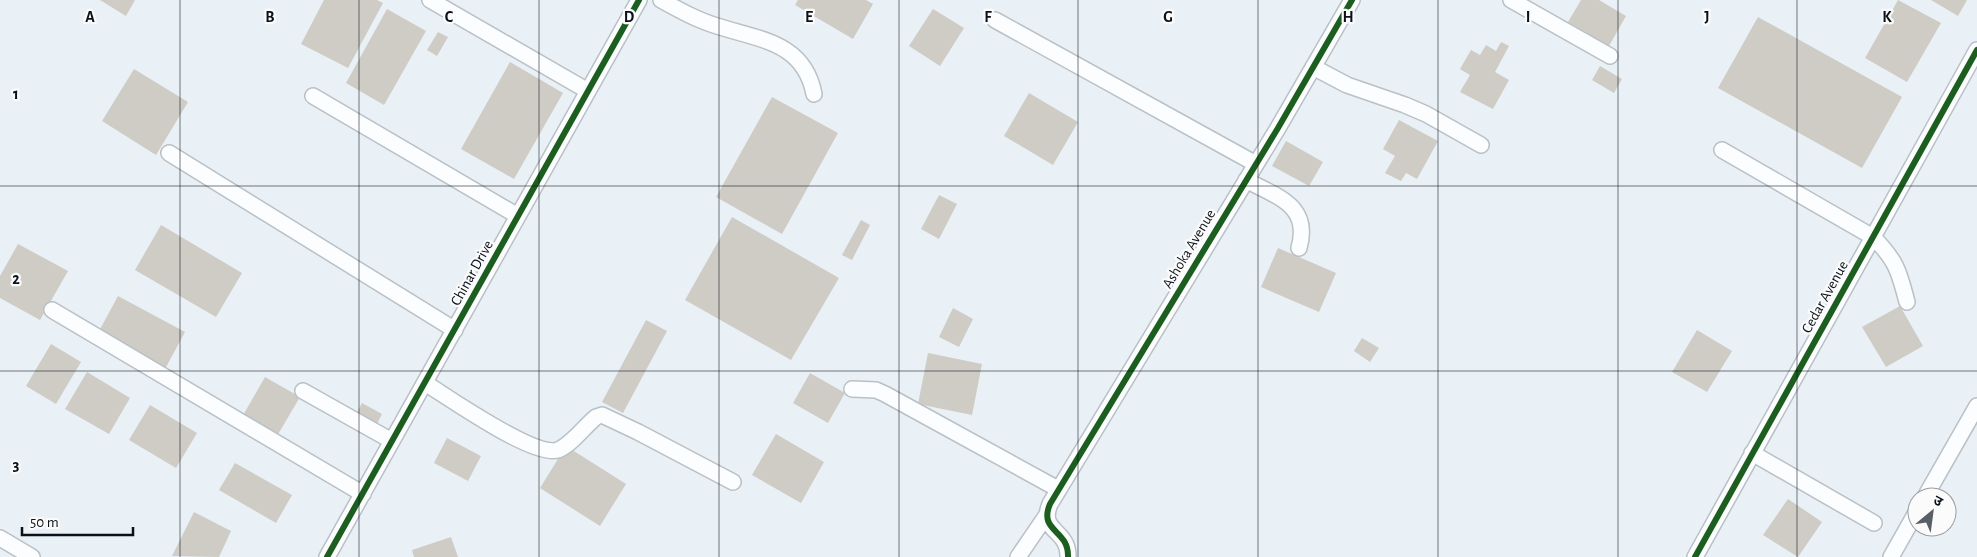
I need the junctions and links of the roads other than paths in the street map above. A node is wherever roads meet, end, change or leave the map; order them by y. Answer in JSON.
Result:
{"nodes":[{"id":1,"x":430,"y":0,"type":"edge"},
{"id":2,"x":639,"y":0,"type":"edge"},
{"id":3,"x":661,"y":0,"type":"edge"},
{"id":4,"x":1352,"y":0,"type":"edge"},
{"id":5,"x":1510,"y":0,"type":"edge"},
{"id":6,"x":996,"y":20,"type":"dead end"},
{"id":7,"x":1977,"y":50,"type":"edge"},
{"id":8,"x":1610,"y":56,"type":"dead end"},
{"id":9,"x":1313,"y":67,"type":"junction"},
{"id":10,"x":588,"y":91,"type":"junction"},
{"id":11,"x":814,"y":94,"type":"dead end"},
{"id":12,"x":313,"y":96,"type":"dead end"},
{"id":13,"x":1481,"y":145,"type":"dead end"},
{"id":14,"x":1722,"y":150,"type":"dead end"},
{"id":15,"x":169,"y":153,"type":"dead end"},
{"id":16,"x":1256,"y":164,"type":"junction"},
{"id":17,"x":1246,"y":180,"type":"junction"},
{"id":18,"x":518,"y":216,"type":"junction"},
{"id":19,"x":1873,"y":238,"type":"junction"},
{"id":20,"x":1298,"y":248,"type":"dead end"},
{"id":21,"x":1907,"y":302,"type":"dead end"},
{"id":22,"x":52,"y":310,"type":"dead end"},
{"id":23,"x":455,"y":330,"type":"junction"},
{"id":24,"x":425,"y":383,"type":"junction"},
{"id":25,"x":852,"y":389,"type":"dead end"},
{"id":26,"x":302,"y":391,"type":"dead end"},
{"id":27,"x":1977,"y":406,"type":"edge"},
{"id":28,"x":392,"y":441,"type":"junction"},
{"id":29,"x":1752,"y":453,"type":"junction"},
{"id":30,"x":733,"y":482,"type":"dead end"},
{"id":31,"x":1931,"y":487,"type":"edge"},
{"id":32,"x":1058,"y":489,"type":"junction"},
{"id":33,"x":363,"y":494,"type":"junction"},
{"id":34,"x":1046,"y":514,"type":"junction"},
{"id":35,"x":1874,"y":523,"type":"dead end"},
{"id":36,"x":1907,"y":529,"type":"edge"},
{"id":37,"x":0,"y":538,"type":"edge"},
{"id":38,"x":32,"y":557,"type":"edge"},
{"id":39,"x":327,"y":557,"type":"edge"},
{"id":40,"x":1018,"y":557,"type":"edge"},
{"id":41,"x":1068,"y":557,"type":"edge"},
{"id":42,"x":1696,"y":557,"type":"edge"},
{"id":43,"x":1891,"y":557,"type":"edge"}],
"edges":[{"from":1,"to":10,"type":"street"},
{"from":2,"to":10,"type":"street","name":"Chinar Drive"},
{"from":3,"to":11,"type":"street"},
{"from":4,"to":9,"type":"street","name":"Ashoka Avenue"},
{"from":5,"to":8,"type":"street"},
{"from":6,"to":16,"type":"street"},
{"from":7,"to":19,"type":"street","name":"Cedar Avenue"},
{"from":9,"to":13,"type":"street"},
{"from":9,"to":16,"type":"street","name":"Ashoka Avenue"},
{"from":10,"to":18,"type":"street","name":"Chinar Drive"},
{"from":12,"to":18,"type":"street"},
{"from":14,"to":19,"type":"street"},
{"from":15,"to":23,"type":"street"},
{"from":16,"to":17,"type":"street","name":"Ashoka Avenue"},
{"from":17,"to":20,"type":"street"},
{"from":17,"to":32,"type":"street","name":"Ashoka Avenue"},
{"from":18,"to":23,"type":"street","name":"Chinar Drive"},
{"from":19,"to":21,"type":"street"},
{"from":19,"to":29,"type":"street","name":"Cedar Avenue"},
{"from":22,"to":33,"type":"street"},
{"from":23,"to":24,"type":"street","name":"Chinar Drive"},
{"from":24,"to":28,"type":"street","name":"Chinar Drive"},
{"from":24,"to":30,"type":"street"},
{"from":25,"to":32,"type":"street"},
{"from":26,"to":28,"type":"street"},
{"from":27,"to":31,"type":"street"},
{"from":28,"to":33,"type":"street","name":"Chinar Drive"},
{"from":29,"to":35,"type":"street"},
{"from":29,"to":42,"type":"street","name":"Cedar Avenue"},
{"from":32,"to":34,"type":"street","name":"Ashoka Avenue"},
{"from":33,"to":39,"type":"street","name":"Chinar Drive"},
{"from":34,"to":40,"type":"street","name":"Ashoka Avenue"},
{"from":34,"to":41,"type":"street"},
{"from":36,"to":43,"type":"street"},
{"from":37,"to":38,"type":"street"}]}
